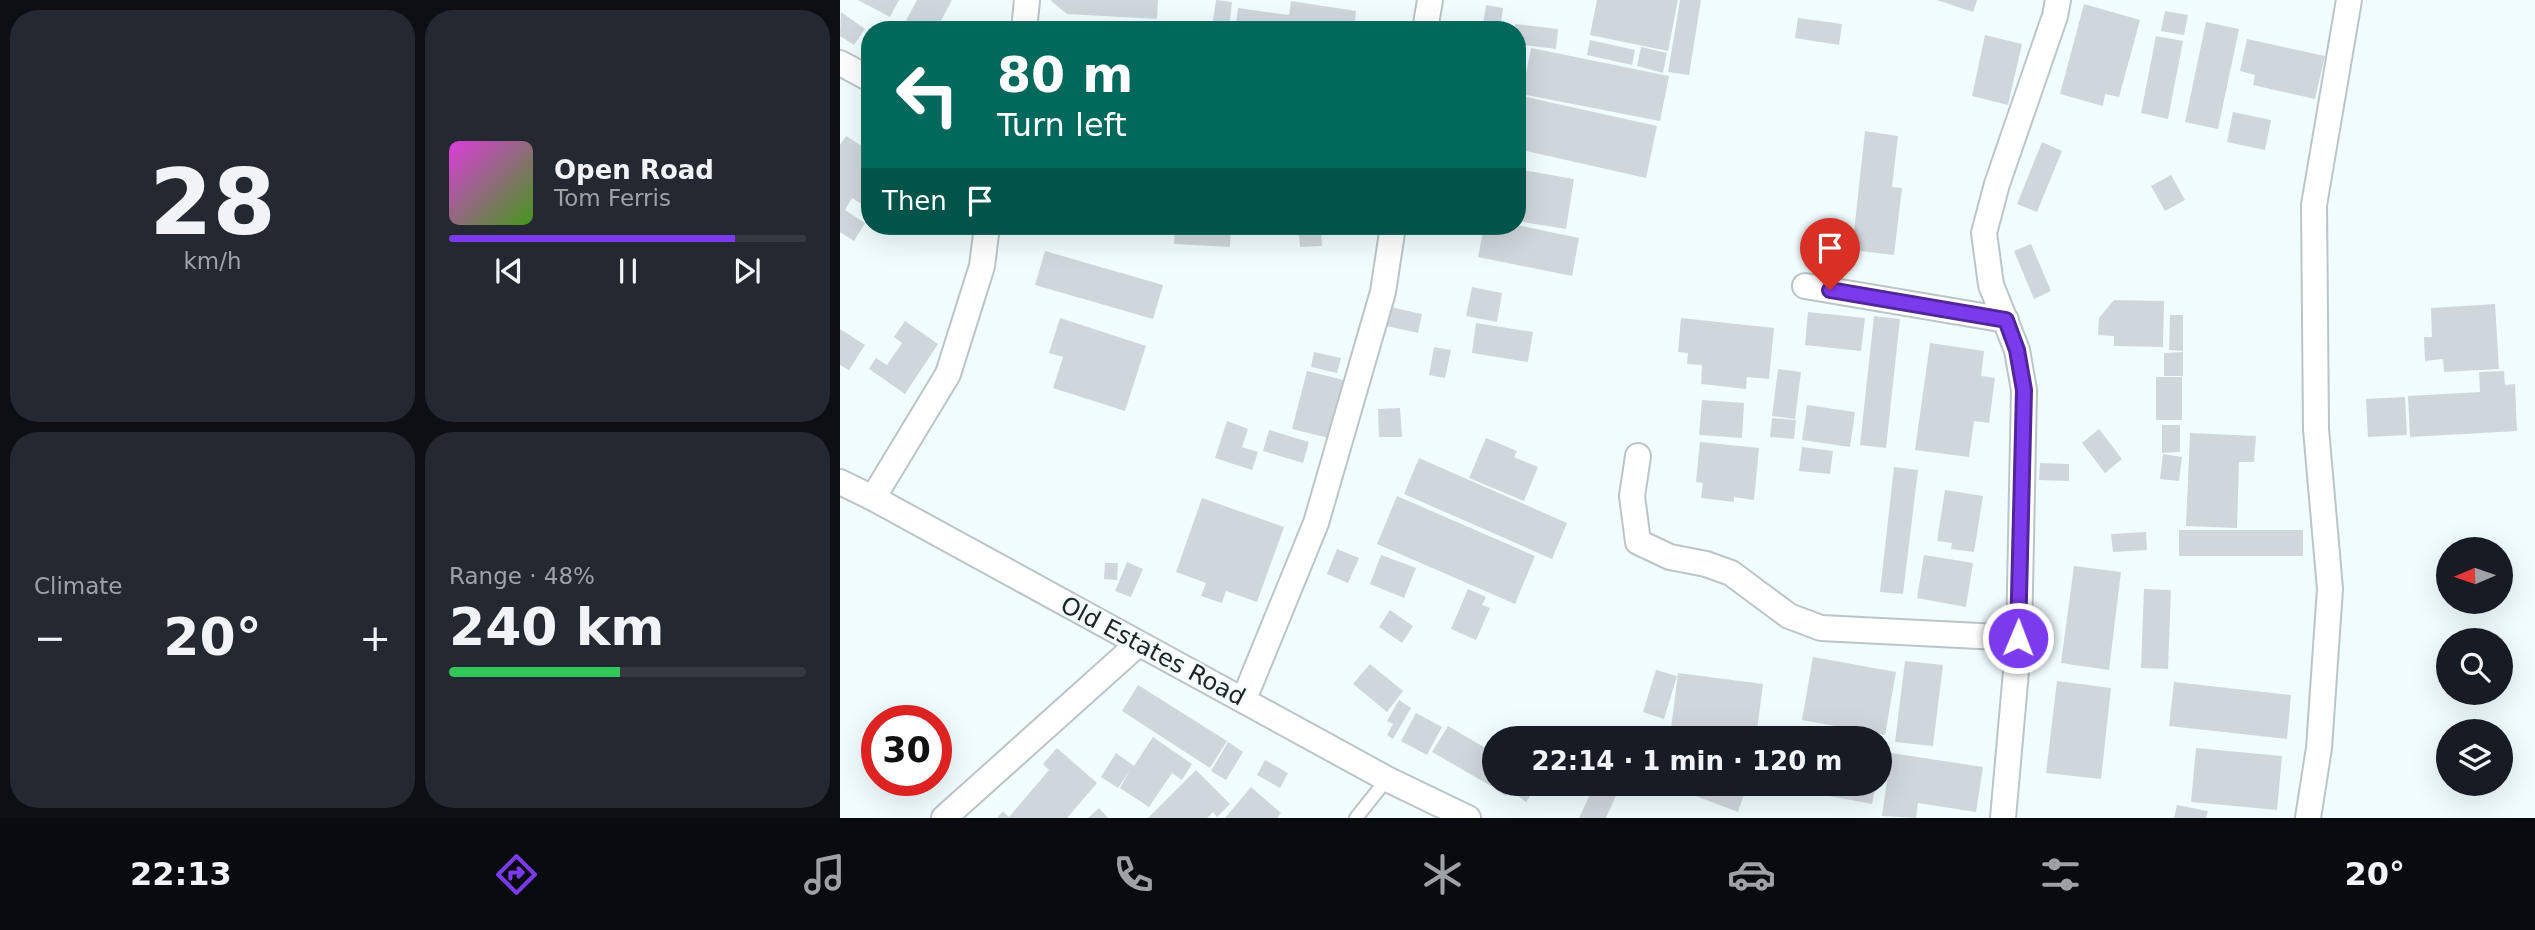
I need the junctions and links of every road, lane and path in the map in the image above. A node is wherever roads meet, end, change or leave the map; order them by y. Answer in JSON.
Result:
{"nodes":[{"id":1,"x":1027,"y":0,"type":"edge"},
{"id":2,"x":1430,"y":0,"type":"edge"},
{"id":3,"x":2058,"y":0,"type":"edge"},
{"id":4,"x":2349,"y":0,"type":"edge"},
{"id":5,"x":1025,"y":21,"type":"edge"},
{"id":6,"x":1426,"y":21,"type":"edge"},
{"id":7,"x":840,"y":63,"type":"edge"},
{"id":8,"x":861,"y":74,"type":"edge"},
{"id":9,"x":986,"y":235,"type":"edge"},
{"id":10,"x":1391,"y":235,"type":"edge"},
{"id":11,"x":1805,"y":286,"type":"dead end"},
{"id":12,"x":2006,"y":320,"type":"junction"},
{"id":13,"x":1638,"y":456,"type":"dead end"},
{"id":14,"x":840,"y":482,"type":"edge"},
{"id":15,"x":873,"y":498,"type":"junction"},
{"id":16,"x":2018,"y":638,"type":"junction"},
{"id":17,"x":1138,"y":644,"type":"junction"},
{"id":18,"x":1244,"y":699,"type":"junction"},
{"id":19,"x":1387,"y":779,"type":"junction"},
{"id":20,"x":949,"y":816,"type":"edge"},
{"id":21,"x":1356,"y":818,"type":"edge"},
{"id":22,"x":1468,"y":818,"type":"edge"},
{"id":23,"x":2003,"y":818,"type":"edge"},
{"id":24,"x":2308,"y":818,"type":"edge"}],
"edges":[{"from":1,"to":5,"type":"street"},
{"from":2,"to":6,"type":"street"},
{"from":3,"to":12,"type":"street"},
{"from":4,"to":24,"type":"street"},
{"from":7,"to":8,"type":"street"},
{"from":9,"to":15,"type":"street"},
{"from":10,"to":18,"type":"street"},
{"from":11,"to":12,"type":"street"},
{"from":12,"to":16,"type":"street"},
{"from":13,"to":16,"type":"street"},
{"from":14,"to":15,"type":"street","name":"Old Estates Road"},
{"from":15,"to":17,"type":"street","name":"Old Estates Road"},
{"from":16,"to":23,"type":"street"},
{"from":17,"to":18,"type":"street","name":"Old Estates Road"},
{"from":17,"to":20,"type":"street"},
{"from":18,"to":19,"type":"street","name":"Old Estates Road"},
{"from":19,"to":21,"type":"lane"},
{"from":19,"to":22,"type":"street","name":"Old Estates Road"}]}
